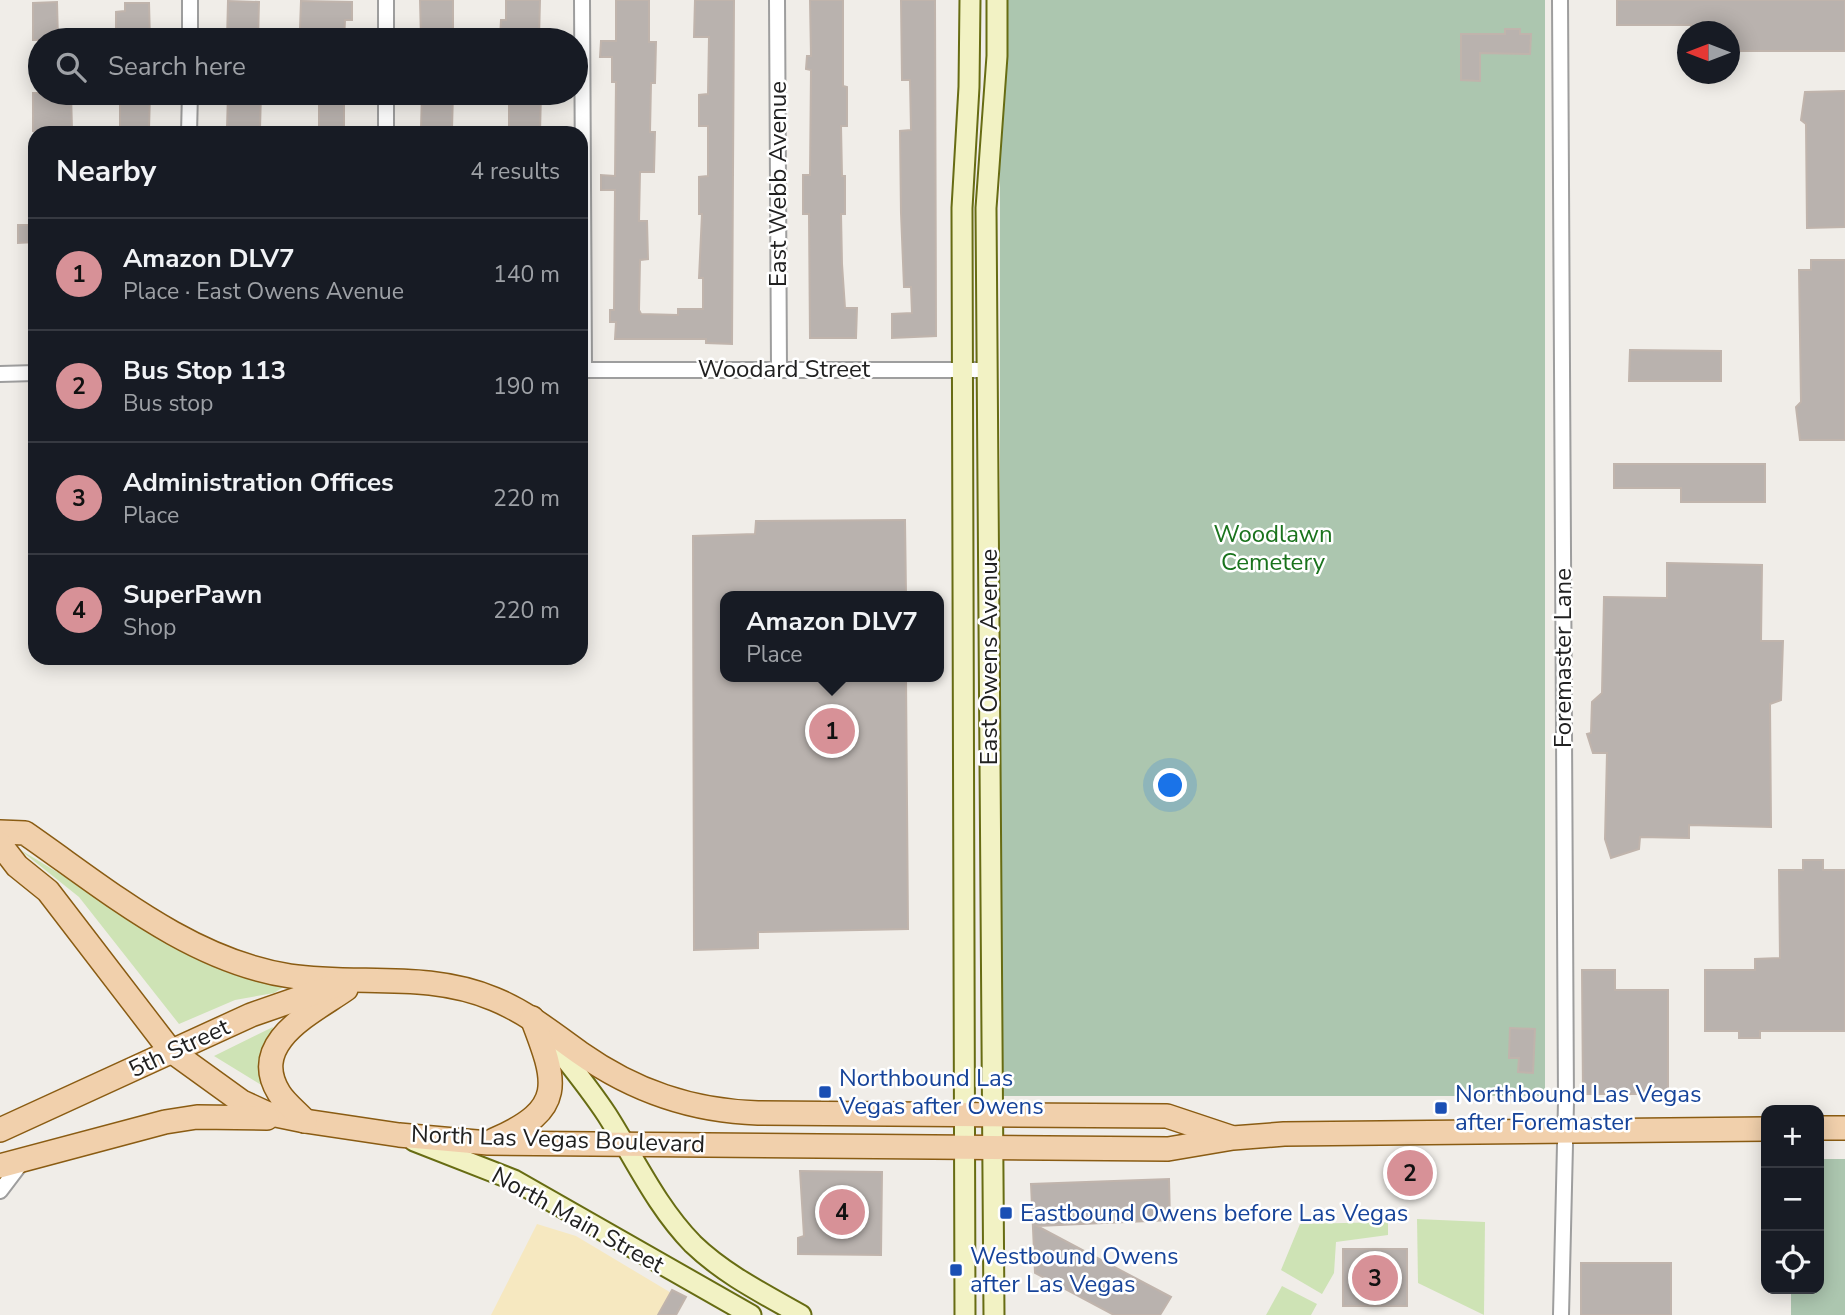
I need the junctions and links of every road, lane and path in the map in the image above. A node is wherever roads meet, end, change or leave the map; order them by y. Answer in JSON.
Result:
{"nodes":[{"id":1,"x":190,"y":0,"type":"edge"},
{"id":2,"x":386,"y":0,"type":"edge"},
{"id":3,"x":582,"y":0,"type":"edge"},
{"id":4,"x":777,"y":0,"type":"edge"},
{"id":5,"x":970,"y":0,"type":"edge"},
{"id":6,"x":997,"y":0,"type":"edge"},
{"id":7,"x":1560,"y":0,"type":"edge"},
{"id":8,"x":190,"y":28,"type":"edge"},
{"id":9,"x":386,"y":28,"type":"edge"},
{"id":10,"x":582,"y":28,"type":"edge"},
{"id":11,"x":190,"y":105,"type":"edge"},
{"id":12,"x":386,"y":105,"type":"edge"},
{"id":13,"x":582,"y":105,"type":"edge"},
{"id":14,"x":189,"y":126,"type":"edge"},
{"id":15,"x":386,"y":126,"type":"edge"},
{"id":16,"x":582,"y":126,"type":"edge"},
{"id":17,"x":779,"y":369,"type":"junction"},
{"id":18,"x":588,"y":370,"type":"edge"},
{"id":19,"x":963,"y":370,"type":"junction"},
{"id":20,"x":987,"y":370,"type":"junction"},
{"id":21,"x":28,"y":373,"type":"edge"},
{"id":22,"x":0,"y":374,"type":"edge"},
{"id":23,"x":0,"y":832,"type":"edge"},
{"id":24,"x":0,"y":844,"type":"edge"},
{"id":25,"x":363,"y":978,"type":"junction"},
{"id":26,"x":532,"y":1018,"type":"junction"},
{"id":27,"x":170,"y":1050,"type":"junction"},
{"id":28,"x":964,"y":1114,"type":"junction"},
{"id":29,"x":992,"y":1115,"type":"junction"},
{"id":30,"x":305,"y":1121,"type":"junction"},
{"id":31,"x":1824,"y":1128,"type":"edge"},
{"id":32,"x":1845,"y":1128,"type":"edge"},
{"id":33,"x":1761,"y":1129,"type":"edge"},
{"id":34,"x":0,"y":1130,"type":"edge"},
{"id":35,"x":1566,"y":1130,"type":"junction"},
{"id":36,"x":399,"y":1135,"type":"junction"},
{"id":37,"x":1233,"y":1138,"type":"junction"},
{"id":38,"x":624,"y":1142,"type":"junction"},
{"id":39,"x":488,"y":1143,"type":"junction"},
{"id":40,"x":964,"y":1147,"type":"junction"},
{"id":41,"x":992,"y":1148,"type":"junction"},
{"id":42,"x":23,"y":1161,"type":"junction"},
{"id":43,"x":0,"y":1166,"type":"edge"},
{"id":44,"x":0,"y":1191,"type":"edge"},
{"id":45,"x":751,"y":1315,"type":"edge"},
{"id":46,"x":800,"y":1315,"type":"edge"},
{"id":47,"x":965,"y":1315,"type":"edge"},
{"id":48,"x":994,"y":1315,"type":"edge"},
{"id":49,"x":1561,"y":1315,"type":"edge"}],
"edges":[{"from":1,"to":8,"type":"street"},
{"from":2,"to":9,"type":"street"},
{"from":3,"to":10,"type":"street"},
{"from":4,"to":17,"type":"street","name":"East Webb Avenue"},
{"from":5,"to":19,"type":"main road","name":"East Owens Avenue"},
{"from":6,"to":20,"type":"main road","name":"East Owens Avenue"},
{"from":7,"to":35,"type":"street","name":"Foremaster Lane"},
{"from":11,"to":14,"type":"street"},
{"from":12,"to":15,"type":"street"},
{"from":13,"to":16,"type":"street"},
{"from":17,"to":18,"type":"street","name":"Woodard Street"},
{"from":17,"to":19,"type":"street","name":"Woodard Street"},
{"from":19,"to":20,"type":"street","name":"Woodard Street"},
{"from":19,"to":28,"type":"main road","name":"East Owens Avenue"},
{"from":20,"to":29,"type":"main road","name":"East Owens Avenue"},
{"from":21,"to":22,"type":"street"},
{"from":23,"to":25,"type":"main road","name":"North Las Vegas Boulevard"},
{"from":24,"to":27,"type":"main road","name":"North Las Vegas Boulevard"},
{"from":25,"to":26,"type":"main road","name":"North Las Vegas Boulevard"},
{"from":25,"to":27,"type":"main road","name":"5th Street"},
{"from":25,"to":30,"type":"main road"},
{"from":26,"to":28,"type":"main road","name":"North Las Vegas Boulevard"},
{"from":26,"to":38,"type":"main road","name":"North Main Street"},
{"from":26,"to":39,"type":"main road"},
{"from":27,"to":30,"type":"main road","name":"North Las Vegas Boulevard"},
{"from":27,"to":34,"type":"main road","name":"5th Street"},
{"from":28,"to":29,"type":"main road","name":"North Las Vegas Boulevard"},
{"from":28,"to":40,"type":"main road","name":"East Owens Avenue"},
{"from":29,"to":37,"type":"main road","name":"North Las Vegas Boulevard"},
{"from":29,"to":41,"type":"main road","name":"East Owens Avenue"},
{"from":30,"to":36,"type":"main road","name":"North Las Vegas Boulevard"},
{"from":30,"to":42,"type":"main road"},
{"from":31,"to":32,"type":"main road"},
{"from":33,"to":35,"type":"main road","name":"North Las Vegas Boulevard"},
{"from":35,"to":37,"type":"main road","name":"North Las Vegas Boulevard"},
{"from":35,"to":49,"type":"street","name":"Foremaster Lane"},
{"from":36,"to":39,"type":"main road","name":"North Las Vegas Boulevard"},
{"from":36,"to":45,"type":"main road","name":"North Main Street"},
{"from":37,"to":41,"type":"main road","name":"North Las Vegas Boulevard"},
{"from":38,"to":39,"type":"main road","name":"North Las Vegas Boulevard"},
{"from":38,"to":40,"type":"main road","name":"North Las Vegas Boulevard"},
{"from":38,"to":46,"type":"main road","name":"North Main Street"},
{"from":40,"to":41,"type":"main road","name":"North Las Vegas Boulevard"},
{"from":40,"to":47,"type":"main road","name":"East Owens Avenue"},
{"from":41,"to":48,"type":"main road","name":"East Owens Avenue"},
{"from":42,"to":43,"type":"main road"},
{"from":42,"to":44,"type":"street"}]}
